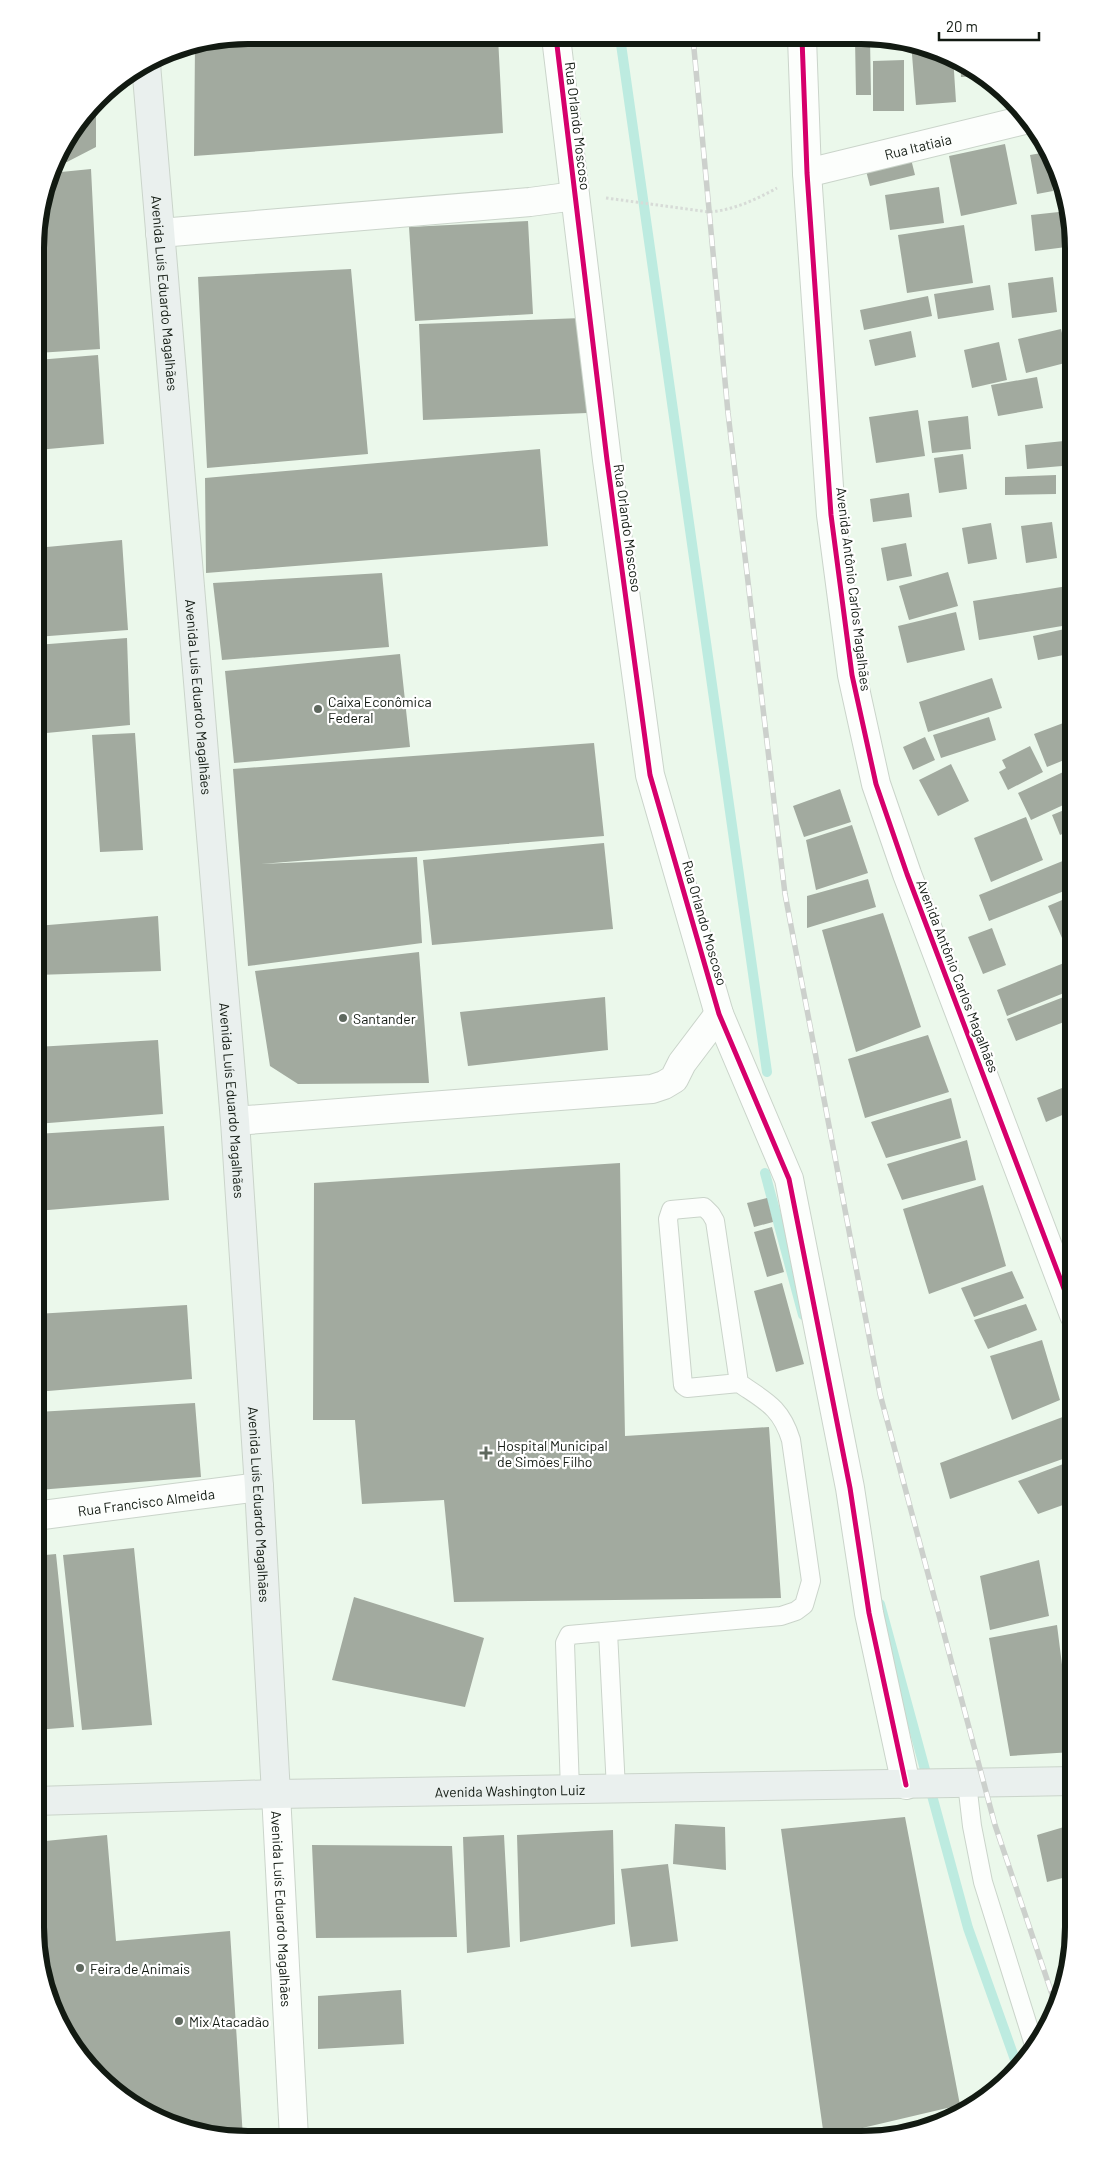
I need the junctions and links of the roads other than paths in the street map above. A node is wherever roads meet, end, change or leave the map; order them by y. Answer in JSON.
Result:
{"nodes":[{"id":1,"x":557,"y":44,"type":"edge"},
{"id":2,"x":802,"y":44,"type":"edge"},
{"id":3,"x":147,"y":71,"type":"edge"},
{"id":4,"x":1021,"y":121,"type":"edge"},
{"id":5,"x":807,"y":173,"type":"junction"},
{"id":6,"x":576,"y":196,"type":"junction"},
{"id":7,"x":160,"y":233,"type":"junction"},
{"id":8,"x":720,"y":1014,"type":"junction"},
{"id":9,"x":235,"y":1121,"type":"junction"},
{"id":10,"x":1065,"y":1291,"type":"edge"},
{"id":11,"x":739,"y":1383,"type":"junction"},
{"id":12,"x":259,"y":1487,"type":"junction"},
{"id":13,"x":44,"y":1515,"type":"edge"},
{"id":14,"x":608,"y":1632,"type":"junction"},
{"id":15,"x":1065,"y":1781,"type":"edge"},
{"id":16,"x":970,"y":1783,"type":"junction"},
{"id":17,"x":913,"y":1784,"type":"junction"},
{"id":18,"x":616,"y":1789,"type":"junction"},
{"id":19,"x":570,"y":1790,"type":"junction"},
{"id":20,"x":276,"y":1794,"type":"junction"},
{"id":21,"x":44,"y":1801,"type":"edge"},
{"id":22,"x":1032,"y":2038,"type":"edge"},
{"id":23,"x":294,"y":2131,"type":"edge"}],
"edges":[{"from":1,"to":6,"type":"street","name":"Rua Orlando Moscoso"},
{"from":2,"to":5,"type":"street","name":"Avenida Antônio Carlos Magalhães"},
{"from":3,"to":7,"type":"main road","name":"Avenida Luís Eduardo Magalhães"},
{"from":4,"to":5,"type":"street","name":"Rua Itatiaia"},
{"from":5,"to":10,"type":"street","name":"Avenida Antônio Carlos Magalhães"},
{"from":6,"to":7,"type":"street"},
{"from":6,"to":8,"type":"street","name":"Rua Orlando Moscoso"},
{"from":7,"to":9,"type":"main road","name":"Avenida Luís Eduardo Magalhães"},
{"from":8,"to":9,"type":"street"},
{"from":8,"to":17,"type":"street","name":"Rua Orlando Moscoso"},
{"from":9,"to":12,"type":"main road","name":"Avenida Luís Eduardo Magalhães"},
{"from":11,"to":11,"type":"lane"},
{"from":11,"to":14,"type":"lane"},
{"from":12,"to":13,"type":"street","name":"Rua Francisco Almeida"},
{"from":12,"to":20,"type":"main road","name":"Avenida Luís Eduardo Magalhães"},
{"from":14,"to":18,"type":"lane"},
{"from":14,"to":19,"type":"lane"},
{"from":15,"to":16,"type":"main road","name":"Avenida Washington Luiz"},
{"from":16,"to":17,"type":"main road","name":"Avenida Washington Luiz"},
{"from":16,"to":22,"type":"lane"},
{"from":17,"to":18,"type":"main road","name":"Avenida Washington Luiz"},
{"from":18,"to":19,"type":"main road","name":"Avenida Washington Luiz"},
{"from":19,"to":20,"type":"main road","name":"Avenida Washington Luiz"},
{"from":20,"to":21,"type":"main road","name":"Avenida Washington Luiz"},
{"from":20,"to":23,"type":"street","name":"Avenida Luís Eduardo Magalhães"}]}
